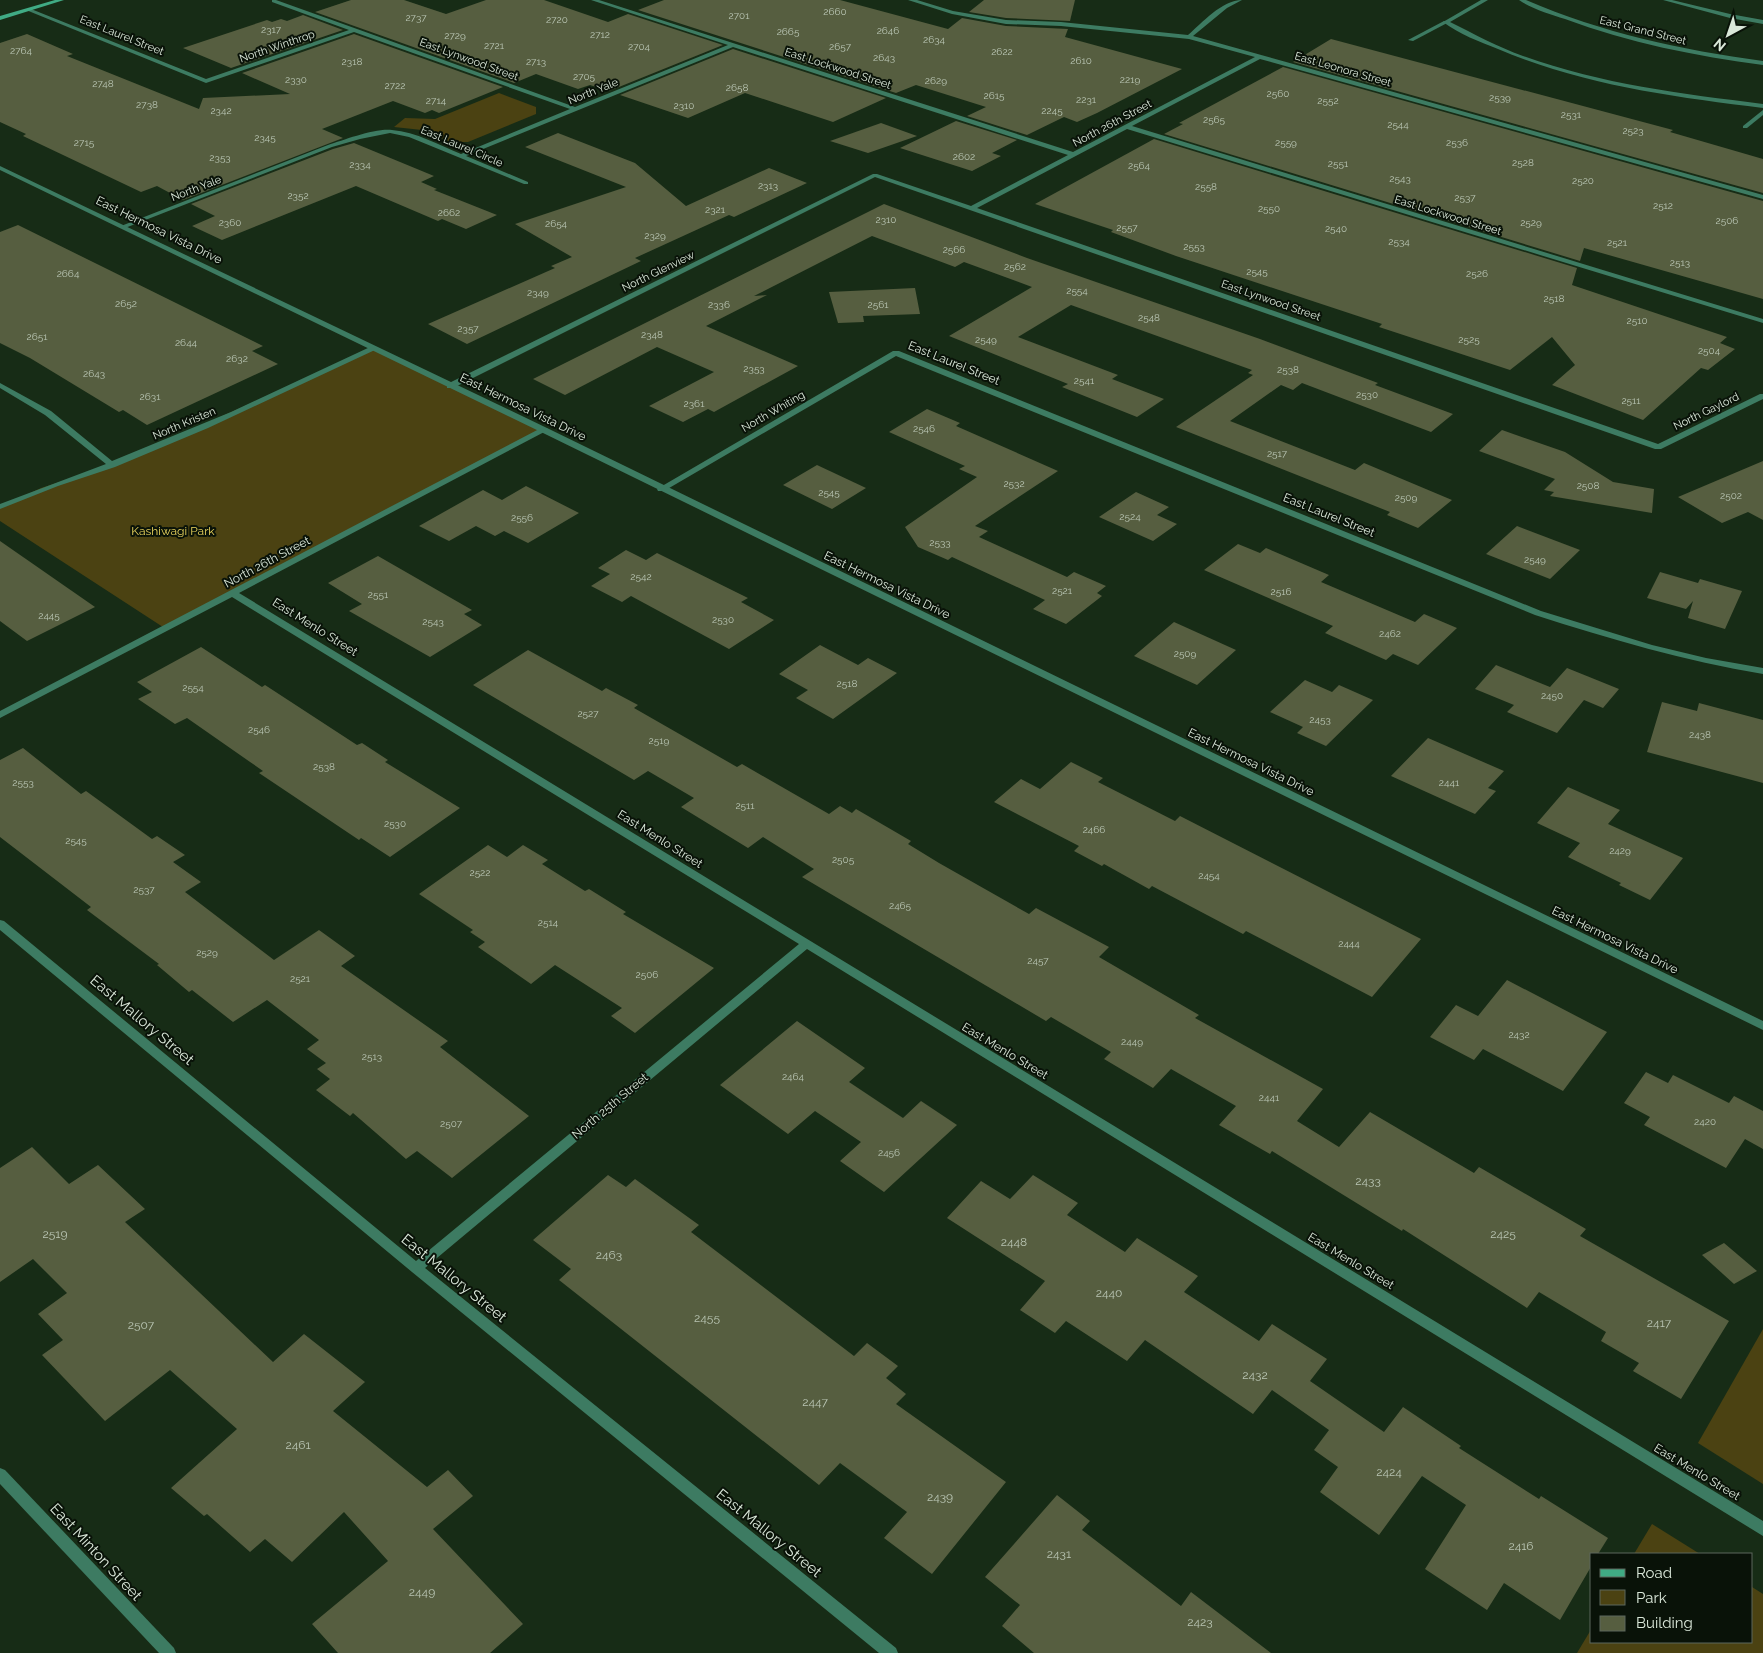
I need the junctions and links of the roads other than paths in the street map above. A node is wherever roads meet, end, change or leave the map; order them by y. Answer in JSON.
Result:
{"nodes":[{"id":1,"x":61,"y":0,"type":"edge"},
{"id":2,"x":594,"y":0,"type":"edge"},
{"id":3,"x":911,"y":0,"type":"edge"},
{"id":4,"x":1239,"y":0,"type":"edge"},
{"id":5,"x":1485,"y":0,"type":"edge"},
{"id":6,"x":1522,"y":0,"type":"edge"},
{"id":7,"x":1666,"y":0,"type":"edge"},
{"id":8,"x":274,"y":1,"type":"edge"},
{"id":9,"x":29,"y":10,"type":"junction"},
{"id":10,"x":0,"y":18,"type":"edge"},
{"id":11,"x":1446,"y":22,"type":"junction"},
{"id":12,"x":1763,"y":22,"type":"edge"},
{"id":13,"x":354,"y":30,"type":"junction"},
{"id":14,"x":1189,"y":37,"type":"junction"},
{"id":15,"x":1411,"y":40,"type":"dead end"},
{"id":16,"x":732,"y":45,"type":"junction"},
{"id":17,"x":1261,"y":56,"type":"junction"},
{"id":18,"x":1763,"y":63,"type":"edge"},
{"id":19,"x":206,"y":81,"type":"joint"},
{"id":20,"x":1763,"y":106,"type":"edge"},
{"id":21,"x":575,"y":110,"type":"junction"},
{"id":22,"x":1763,"y":112,"type":"edge"},
{"id":23,"x":1128,"y":127,"type":"junction"},
{"id":24,"x":1745,"y":127,"type":"dead end"},
{"id":25,"x":390,"y":131,"type":"joint"},
{"id":26,"x":461,"y":156,"type":"junction"},
{"id":27,"x":1075,"y":156,"type":"junction"},
{"id":28,"x":0,"y":168,"type":"edge"},
{"id":29,"x":875,"y":175,"type":"joint"},
{"id":30,"x":526,"y":183,"type":"dead end"},
{"id":31,"x":1763,"y":197,"type":"edge"},
{"id":32,"x":972,"y":208,"type":"junction"},
{"id":33,"x":124,"y":227,"type":"junction"},
{"id":34,"x":1763,"y":321,"type":"edge"},
{"id":35,"x":373,"y":349,"type":"junction"},
{"id":36,"x":896,"y":353,"type":"joint"},
{"id":37,"x":0,"y":385,"type":"edge"},
{"id":38,"x":450,"y":386,"type":"junction"},
{"id":39,"x":1763,"y":396,"type":"edge"},
{"id":40,"x":544,"y":430,"type":"junction"},
{"id":41,"x":1658,"y":447,"type":"joint"},
{"id":42,"x":112,"y":465,"type":"junction"},
{"id":43,"x":661,"y":488,"type":"junction"},
{"id":44,"x":0,"y":507,"type":"edge"},
{"id":45,"x":234,"y":594,"type":"junction"},
{"id":46,"x":1763,"y":671,"type":"edge"},
{"id":47,"x":0,"y":715,"type":"edge"},
{"id":48,"x":0,"y":924,"type":"edge"},
{"id":49,"x":805,"y":945,"type":"junction"},
{"id":50,"x":1763,"y":1026,"type":"edge"},
{"id":51,"x":416,"y":1268,"type":"junction"},
{"id":52,"x":0,"y":1474,"type":"edge"},
{"id":53,"x":1763,"y":1529,"type":"edge"},
{"id":54,"x":168,"y":1653,"type":"edge"},
{"id":55,"x":891,"y":1653,"type":"edge"}],
"edges":[{"from":1,"to":9,"type":"main road"},
{"from":2,"to":16,"type":"street","name":"East Lockwood Street"},
{"from":3,"to":14,"type":"street","name":"East Leonora Street"},
{"from":4,"to":14,"type":"street"},
{"from":5,"to":11,"type":"street"},
{"from":6,"to":18,"type":"street","name":"East Grand Street"},
{"from":7,"to":12,"type":"street"},
{"from":8,"to":13,"type":"street","name":"East Lynwood Street"},
{"from":9,"to":10,"type":"main road"},
{"from":9,"to":19,"type":"street","name":"East Laurel Street"},
{"from":11,"to":15,"type":"street"},
{"from":11,"to":20,"type":"street"},
{"from":13,"to":19,"type":"street","name":"North Winthrop"},
{"from":13,"to":21,"type":"street","name":"East Lynwood Street"},
{"from":14,"to":17,"type":"street","name":"East Leonora Street"},
{"from":16,"to":21,"type":"street","name":"North Yale"},
{"from":16,"to":27,"type":"street","name":"East Lockwood Street"},
{"from":17,"to":23,"type":"street","name":"North 26th Street"},
{"from":17,"to":31,"type":"street","name":"East Leonora Street"},
{"from":21,"to":26,"type":"street","name":"North Yale"},
{"from":22,"to":24,"type":"street"},
{"from":23,"to":27,"type":"street","name":"North 26th Street"},
{"from":23,"to":34,"type":"street","name":"East Lockwood Street"},
{"from":25,"to":26,"type":"street","name":"East Laurel Circle"},
{"from":25,"to":33,"type":"street","name":"North Yale"},
{"from":26,"to":30,"type":"street","name":"East Laurel Circle"},
{"from":27,"to":32,"type":"street","name":"North 26th Street"},
{"from":28,"to":33,"type":"street","name":"East Hermosa Vista Drive"},
{"from":29,"to":32,"type":"street","name":"East Lynwood Street"},
{"from":29,"to":38,"type":"street","name":"North Glenview"},
{"from":32,"to":41,"type":"street","name":"East Lynwood Street"},
{"from":33,"to":35,"type":"street","name":"East Hermosa Vista Drive"},
{"from":35,"to":38,"type":"street","name":"East Hermosa Vista Drive"},
{"from":35,"to":42,"type":"street","name":"North Kristen"},
{"from":36,"to":43,"type":"street","name":"North Whiting"},
{"from":36,"to":46,"type":"street","name":"East Laurel Street"},
{"from":37,"to":42,"type":"street"},
{"from":38,"to":40,"type":"street","name":"East Hermosa Vista Drive"},
{"from":39,"to":41,"type":"street","name":"North Gaylord"},
{"from":40,"to":43,"type":"street","name":"East Hermosa Vista Drive"},
{"from":40,"to":45,"type":"street","name":"North 26th Street"},
{"from":42,"to":44,"type":"street","name":"North Kristen"},
{"from":43,"to":50,"type":"street","name":"East Hermosa Vista Drive"},
{"from":45,"to":47,"type":"street","name":"North 26th Street"},
{"from":45,"to":49,"type":"street","name":"East Menlo Street"},
{"from":48,"to":51,"type":"street","name":"East Mallory Street"},
{"from":49,"to":51,"type":"street","name":"North 25th Street"},
{"from":49,"to":53,"type":"street","name":"East Menlo Street"},
{"from":51,"to":55,"type":"street","name":"East Mallory Street"},
{"from":52,"to":54,"type":"street","name":"East Minton Street"}]}
